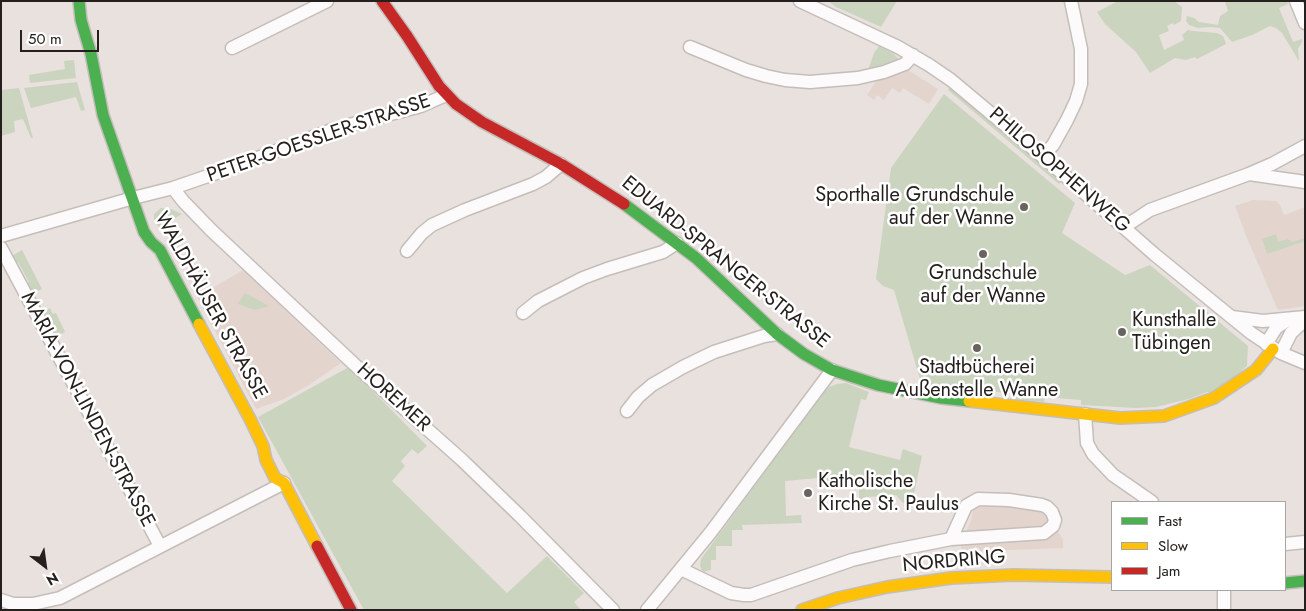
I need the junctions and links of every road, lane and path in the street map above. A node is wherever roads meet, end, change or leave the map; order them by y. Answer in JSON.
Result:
{"nodes":[{"id":1,"x":79,"y":1,"type":"edge"},
{"id":2,"x":327,"y":1,"type":"edge"},
{"id":3,"x":382,"y":1,"type":"edge"},
{"id":4,"x":800,"y":1,"type":"edge"},
{"id":5,"x":1071,"y":1,"type":"edge"},
{"id":6,"x":1296,"y":1,"type":"edge"},
{"id":7,"x":1305,"y":23,"type":"edge"},
{"id":8,"x":690,"y":47,"type":"dead end"},
{"id":9,"x":232,"y":48,"type":"dead end"},
{"id":10,"x":913,"y":56,"type":"junction"},
{"id":11,"x":446,"y":95,"type":"junction"},
{"id":12,"x":1305,"y":146,"type":"edge"},
{"id":13,"x":1043,"y":156,"type":"junction"},
{"id":14,"x":561,"y":164,"type":"junction"},
{"id":15,"x":1249,"y":174,"type":"junction"},
{"id":16,"x":1305,"y":182,"type":"edge"},
{"id":17,"x":173,"y":188,"type":"junction"},
{"id":18,"x":133,"y":198,"type":"junction"},
{"id":19,"x":1124,"y":227,"type":"junction"},
{"id":20,"x":1,"y":236,"type":"edge"},
{"id":21,"x":677,"y":244,"type":"junction"},
{"id":22,"x":1,"y":248,"type":"edge"},
{"id":23,"x":407,"y":251,"type":"dead end"},
{"id":24,"x":523,"y":313,"type":"dead end"},
{"id":25,"x":1230,"y":316,"type":"junction"},
{"id":26,"x":1291,"y":318,"type":"junction"},
{"id":27,"x":1305,"y":319,"type":"edge"},
{"id":28,"x":777,"y":334,"type":"junction"},
{"id":29,"x":1273,"y":349,"type":"junction"},
{"id":30,"x":1305,"y":363,"type":"edge"},
{"id":31,"x":832,"y":370,"type":"junction"},
{"id":32,"x":627,"y":411,"type":"dead end"},
{"id":33,"x":1085,"y":414,"type":"junction"},
{"id":34,"x":284,"y":483,"type":"junction"},
{"id":35,"x":1151,"y":501,"type":"edge"},
{"id":36,"x":951,"y":539,"type":"junction"},
{"id":37,"x":1305,"y":542,"type":"edge"},
{"id":38,"x":1286,"y":544,"type":"edge"},
{"id":39,"x":160,"y":546,"type":"junction"},
{"id":40,"x":681,"y":569,"type":"junction"},
{"id":41,"x":1111,"y":577,"type":"edge"},
{"id":42,"x":1305,"y":581,"type":"edge"},
{"id":43,"x":1286,"y":583,"type":"edge"},
{"id":44,"x":1224,"y":591,"type":"edge"},
{"id":45,"x":1,"y":600,"type":"edge"},
{"id":46,"x":351,"y":610,"type":"edge"},
{"id":47,"x":613,"y":610,"type":"edge"},
{"id":48,"x":647,"y":610,"type":"edge"},
{"id":49,"x":802,"y":610,"type":"edge"},
{"id":50,"x":1224,"y":610,"type":"edge"}],
"edges":[{"from":1,"to":18,"type":"street","name":"WALDHÄUSER STRASSE"},
{"from":2,"to":9,"type":"street"},
{"from":3,"to":11,"type":"street","name":"EDUARD-SPRANGER-STRASSE"},
{"from":4,"to":10,"type":"street","name":"PHILOSOPHENWEG"},
{"from":5,"to":13,"type":"street"},
{"from":6,"to":7,"type":"street"},
{"from":8,"to":10,"type":"street"},
{"from":10,"to":13,"type":"street","name":"PHILOSOPHENWEG"},
{"from":11,"to":14,"type":"street","name":"EDUARD-SPRANGER-STRASSE"},
{"from":11,"to":17,"type":"street","name":"PETER-GOESSLER-STRASSE"},
{"from":12,"to":15,"type":"street"},
{"from":13,"to":19,"type":"street","name":"PHILOSOPHENWEG"},
{"from":14,"to":21,"type":"street","name":"EDUARD-SPRANGER-STRASSE"},
{"from":14,"to":23,"type":"street"},
{"from":15,"to":16,"type":"street"},
{"from":15,"to":19,"type":"street"},
{"from":17,"to":18,"type":"street","name":"PETER-GOESSLER-STRASSE"},
{"from":17,"to":47,"type":"street","name":"HOREMER"},
{"from":18,"to":20,"type":"street","name":"PETER-GOESSLER-STRASSE"},
{"from":18,"to":34,"type":"street","name":"WALDHÄUSER STRASSE"},
{"from":19,"to":25,"type":"street","name":"PHILOSOPHENWEG"},
{"from":21,"to":24,"type":"street"},
{"from":21,"to":28,"type":"street","name":"EDUARD-SPRANGER-STRASSE"},
{"from":22,"to":39,"type":"street","name":"MARIA-VON-LINDEN-STRASSE"},
{"from":25,"to":26,"type":"street"},
{"from":25,"to":29,"type":"street","name":"PHILOSOPHENWEG"},
{"from":26,"to":27,"type":"street"},
{"from":26,"to":29,"type":"street"},
{"from":27,"to":29,"type":"street"},
{"from":28,"to":31,"type":"street","name":"EDUARD-SPRANGER-STRASSE"},
{"from":28,"to":32,"type":"street"},
{"from":29,"to":30,"type":"street","name":"PHILOSOPHENWEG"},
{"from":29,"to":33,"type":"street","name":"EDUARD-SPRANGER-STRASSE"},
{"from":31,"to":33,"type":"street","name":"EDUARD-SPRANGER-STRASSE"},
{"from":31,"to":40,"type":"street"},
{"from":33,"to":35,"type":"street"},
{"from":34,"to":39,"type":"street"},
{"from":34,"to":46,"type":"street","name":"WALDHÄUSER STRASSE"},
{"from":36,"to":36,"type":"street"},
{"from":36,"to":40,"type":"street"},
{"from":37,"to":38,"type":"street"},
{"from":39,"to":45,"type":"street"},
{"from":40,"to":48,"type":"street"},
{"from":41,"to":49,"type":"street","name":"NORDRING"},
{"from":42,"to":43,"type":"street"},
{"from":44,"to":50,"type":"street"}]}
